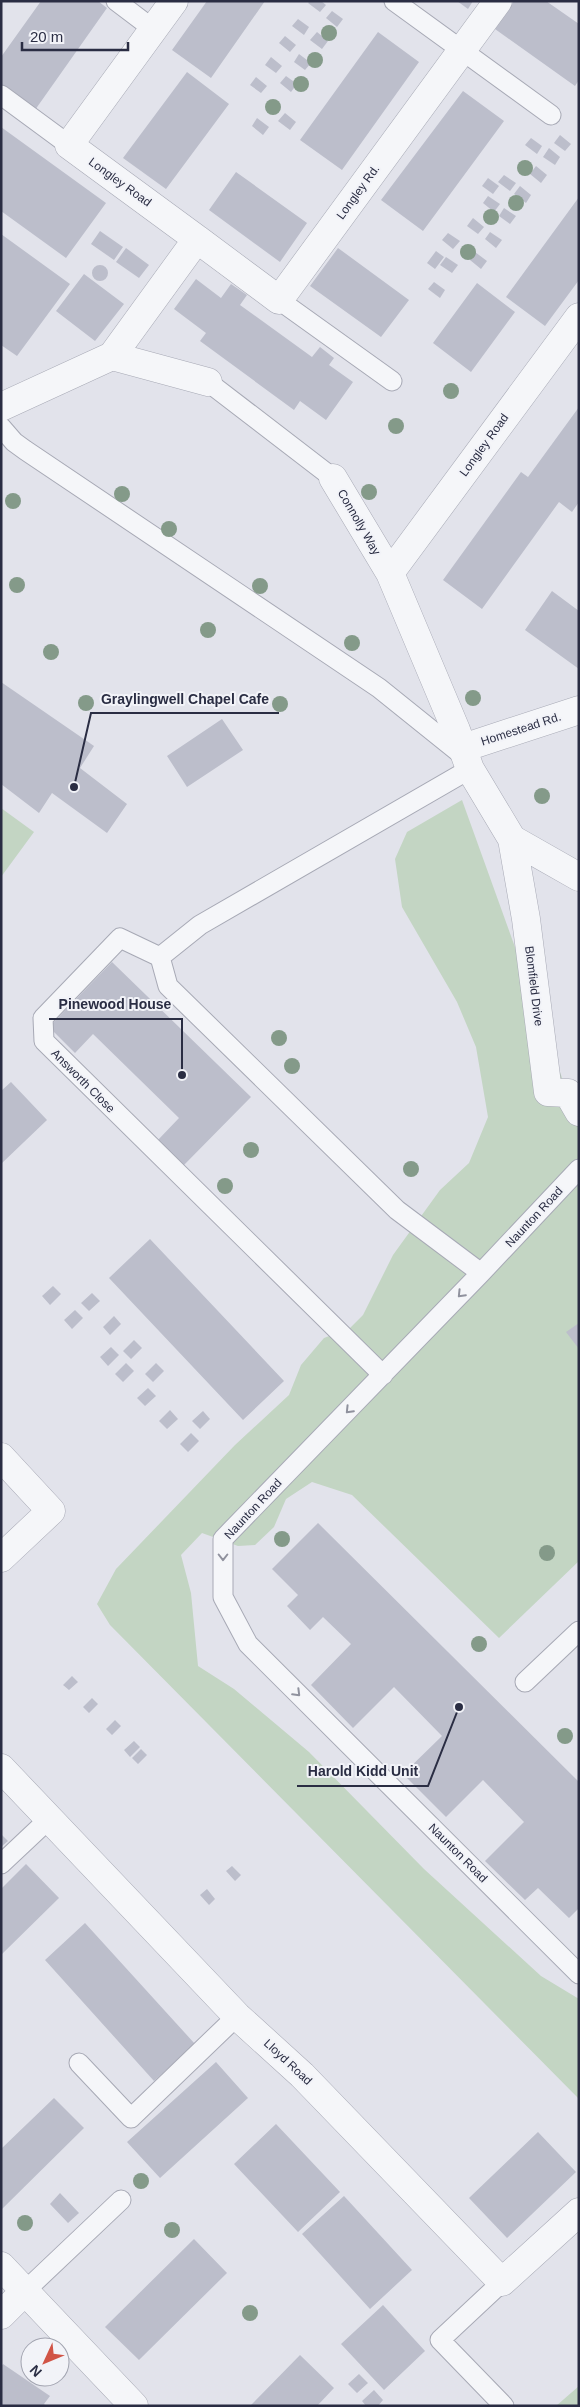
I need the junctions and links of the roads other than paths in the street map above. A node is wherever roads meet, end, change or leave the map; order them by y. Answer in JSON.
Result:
{"nodes":[{"id":1,"x":116,"y":1,"type":"edge"},
{"id":2,"x":174,"y":1,"type":"edge"},
{"id":3,"x":394,"y":1,"type":"edge"},
{"id":4,"x":498,"y":1,"type":"edge"},
{"id":5,"x":153,"y":29,"type":"junction"},
{"id":6,"x":463,"y":50,"type":"junction"},
{"id":7,"x":1,"y":95,"type":"edge"},
{"id":8,"x":551,"y":115,"type":"dead end"},
{"id":9,"x":69,"y":145,"type":"junction"},
{"id":10,"x":197,"y":239,"type":"junction"},
{"id":11,"x":280,"y":300,"type":"junction"},
{"id":12,"x":579,"y":317,"type":"edge"},
{"id":13,"x":112,"y":356,"type":"junction"},
{"id":14,"x":392,"y":381,"type":"dead end"},
{"id":15,"x":208,"y":382,"type":"joint"},
{"id":16,"x":1,"y":407,"type":"edge"},
{"id":17,"x":1,"y":427,"type":"edge"},
{"id":18,"x":334,"y":478,"type":"joint"},
{"id":19,"x":390,"y":573,"type":"junction"},
{"id":20,"x":579,"y":710,"type":"edge"},
{"id":21,"x":467,"y":759,"type":"junction"},
{"id":22,"x":512,"y":839,"type":"junction"},
{"id":23,"x":579,"y":877,"type":"edge"},
{"id":24,"x":160,"y":957,"type":"junction"},
{"id":25,"x":579,"y":1112,"type":"edge"},
{"id":26,"x":579,"y":1169,"type":"edge"},
{"id":27,"x":481,"y":1273,"type":"junction"},
{"id":28,"x":383,"y":1375,"type":"junction"},
{"id":29,"x":1,"y":1457,"type":"edge"},
{"id":30,"x":1,"y":1558,"type":"edge"},
{"id":31,"x":579,"y":1631,"type":"edge"},
{"id":32,"x":525,"y":1682,"type":"dead end"},
{"id":33,"x":1,"y":1768,"type":"edge"},
{"id":34,"x":50,"y":1818,"type":"junction"},
{"id":35,"x":1,"y":1864,"type":"edge"},
{"id":36,"x":579,"y":1974,"type":"edge"},
{"id":37,"x":237,"y":2016,"type":"junction"},
{"id":38,"x":79,"y":2063,"type":"dead end"},
{"id":39,"x":121,"y":2200,"type":"dead end"},
{"id":40,"x":579,"y":2212,"type":"edge"},
{"id":41,"x":1,"y":2266,"type":"edge"},
{"id":42,"x":502,"y":2282,"type":"junction"},
{"id":43,"x":25,"y":2291,"type":"junction"},
{"id":44,"x":1,"y":2315,"type":"edge"},
{"id":45,"x":134,"y":2406,"type":"edge"},
{"id":46,"x":504,"y":2406,"type":"edge"}],
"edges":[{"from":1,"to":5,"type":"lane"},
{"from":2,"to":5,"type":"street"},
{"from":3,"to":6,"type":"lane"},
{"from":4,"to":6,"type":"street","name":"Longley Rd."},
{"from":5,"to":9,"type":"street"},
{"from":6,"to":8,"type":"lane"},
{"from":6,"to":11,"type":"street","name":"Longley Rd."},
{"from":7,"to":9,"type":"lane"},
{"from":9,"to":10,"type":"street","name":"Longley Road"},
{"from":10,"to":11,"type":"street"},
{"from":10,"to":13,"type":"street"},
{"from":11,"to":14,"type":"lane"},
{"from":12,"to":19,"type":"street","name":"Longley Road"},
{"from":13,"to":15,"type":"street","name":"Connolly Way"},
{"from":13,"to":16,"type":"street"},
{"from":15,"to":18,"type":"lane","name":"Connolly Way"},
{"from":17,"to":21,"type":"lane"},
{"from":18,"to":19,"type":"street","name":"Connolly Way"},
{"from":19,"to":21,"type":"street","name":"Connolly Way"},
{"from":20,"to":21,"type":"street","name":"Homestead Rd."},
{"from":21,"to":22,"type":"street","name":"Connolly Way"},
{"from":21,"to":24,"type":"lane"},
{"from":22,"to":23,"type":"street","name":"Connolly Way"},
{"from":22,"to":25,"type":"street","name":"Blomfield Drive"},
{"from":24,"to":27,"type":"lane"},
{"from":24,"to":28,"type":"lane","name":"Answorth Close"},
{"from":26,"to":27,"type":"lane","name":"Naunton Road"},
{"from":27,"to":28,"type":"lane","name":"Naunton Road","one_way":true},
{"from":28,"to":36,"type":"lane","name":"Naunton Road","one_way":true},
{"from":29,"to":30,"type":"street"},
{"from":31,"to":32,"type":"lane"},
{"from":33,"to":34,"type":"street","name":"Lloyd Road"},
{"from":34,"to":35,"type":"lane"},
{"from":34,"to":37,"type":"street","name":"Lloyd Road"},
{"from":37,"to":38,"type":"lane"},
{"from":37,"to":42,"type":"street","name":"Lloyd Road"},
{"from":39,"to":43,"type":"lane"},
{"from":40,"to":42,"type":"street"},
{"from":41,"to":43,"type":"street"},
{"from":42,"to":46,"type":"lane"},
{"from":43,"to":44,"type":"street"},
{"from":43,"to":45,"type":"street"}]}
